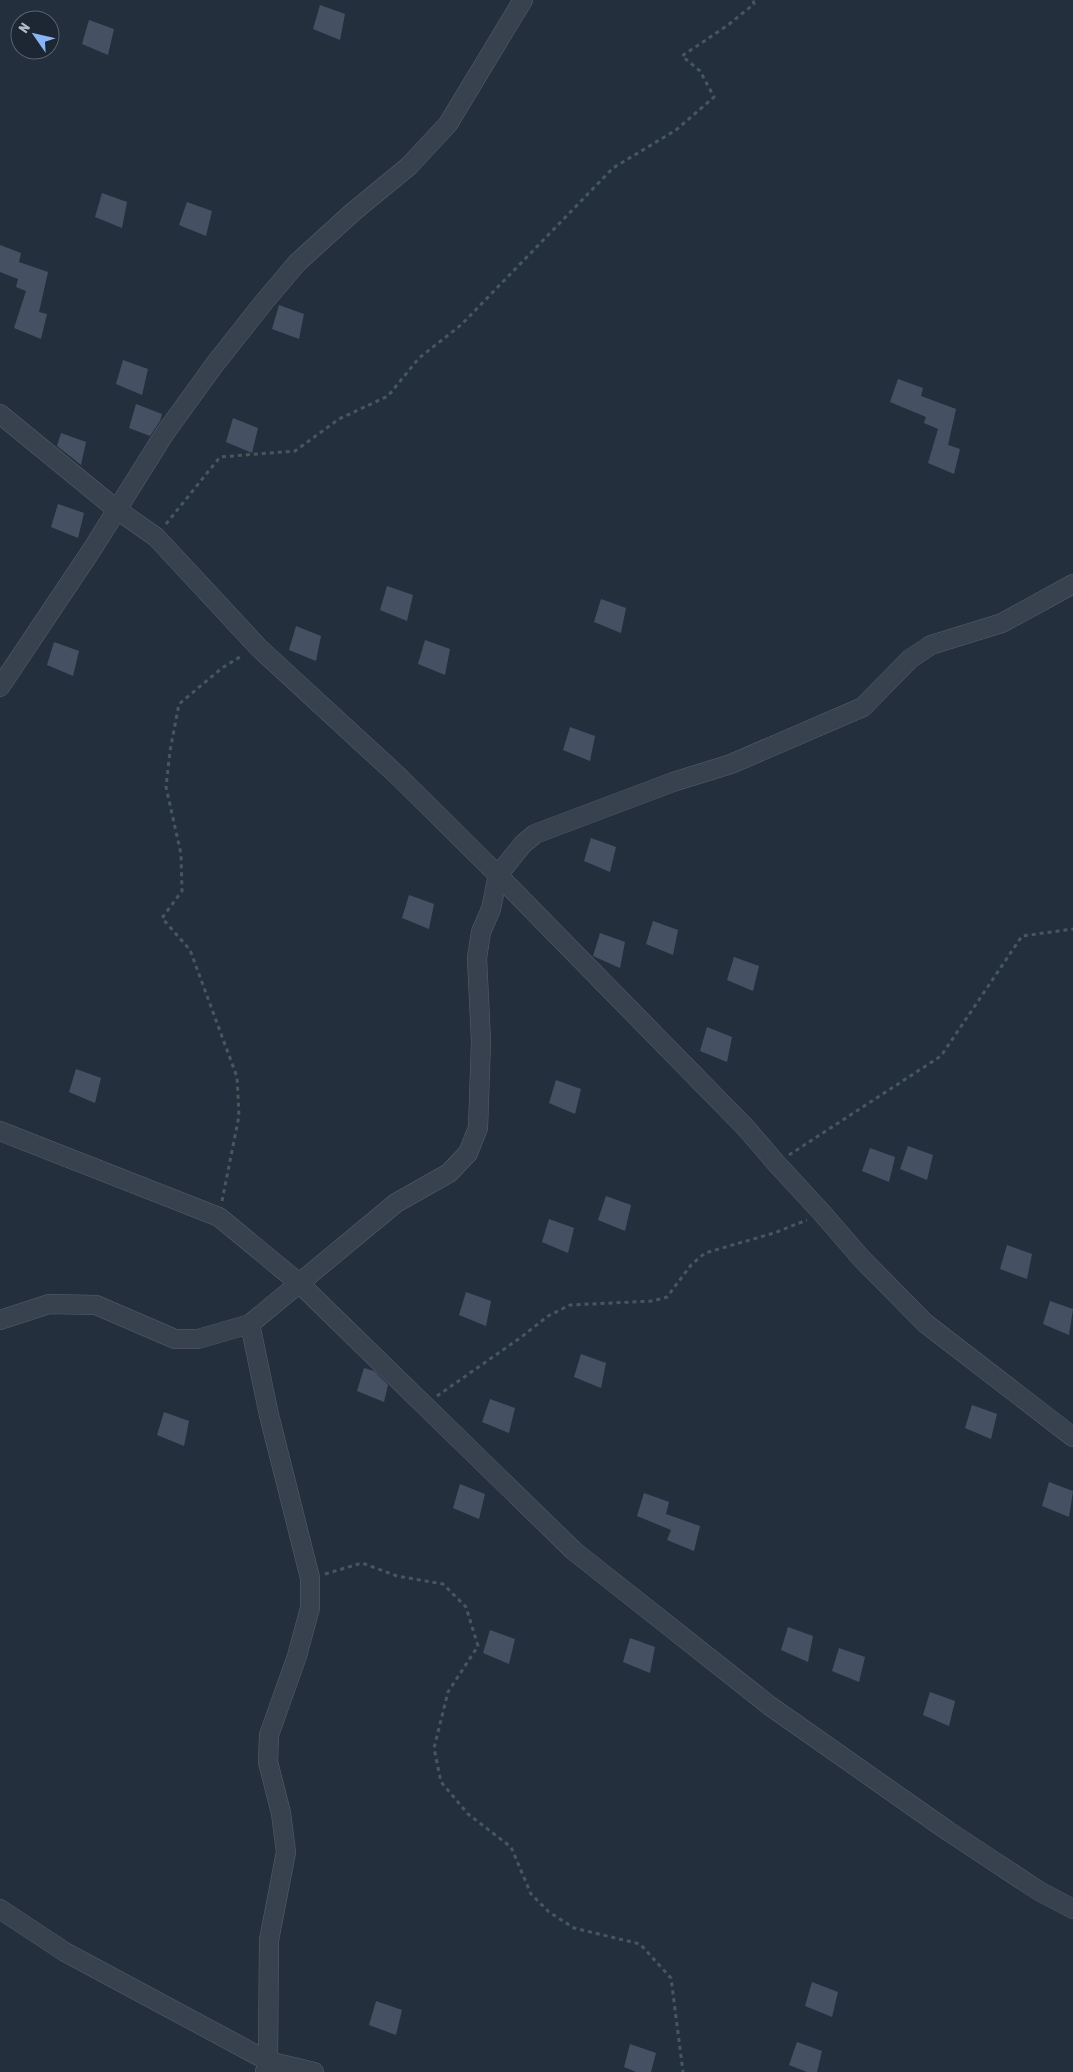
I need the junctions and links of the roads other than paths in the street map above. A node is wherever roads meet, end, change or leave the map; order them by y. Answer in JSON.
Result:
{"nodes":[{"id":1,"x":523,"y":0,"type":"edge"},
{"id":2,"x":0,"y":414,"type":"edge"},
{"id":3,"x":116,"y":509,"type":"junction"},
{"id":4,"x":1073,"y":584,"type":"edge"},
{"id":5,"x":0,"y":687,"type":"edge"},
{"id":6,"x":498,"y":875,"type":"junction"},
{"id":7,"x":0,"y":1132,"type":"edge"},
{"id":8,"x":299,"y":1283,"type":"junction"},
{"id":9,"x":0,"y":1320,"type":"edge"},
{"id":10,"x":250,"y":1324,"type":"junction"},
{"id":11,"x":1073,"y":1437,"type":"edge"},
{"id":12,"x":1073,"y":1908,"type":"edge"},
{"id":13,"x":0,"y":1910,"type":"edge"},
{"id":14,"x":266,"y":2066,"type":"edge"},
{"id":15,"x":314,"y":2072,"type":"edge"}],
"edges":[{"from":1,"to":3,"type":"street"},
{"from":2,"to":3,"type":"street"},
{"from":3,"to":5,"type":"street"},
{"from":3,"to":6,"type":"street"},
{"from":4,"to":6,"type":"street"},
{"from":6,"to":8,"type":"street"},
{"from":6,"to":11,"type":"street"},
{"from":7,"to":8,"type":"street"},
{"from":8,"to":10,"type":"street"},
{"from":8,"to":12,"type":"street"},
{"from":9,"to":10,"type":"street"},
{"from":10,"to":14,"type":"street"},
{"from":13,"to":14,"type":"street"},
{"from":14,"to":15,"type":"street"}]}
